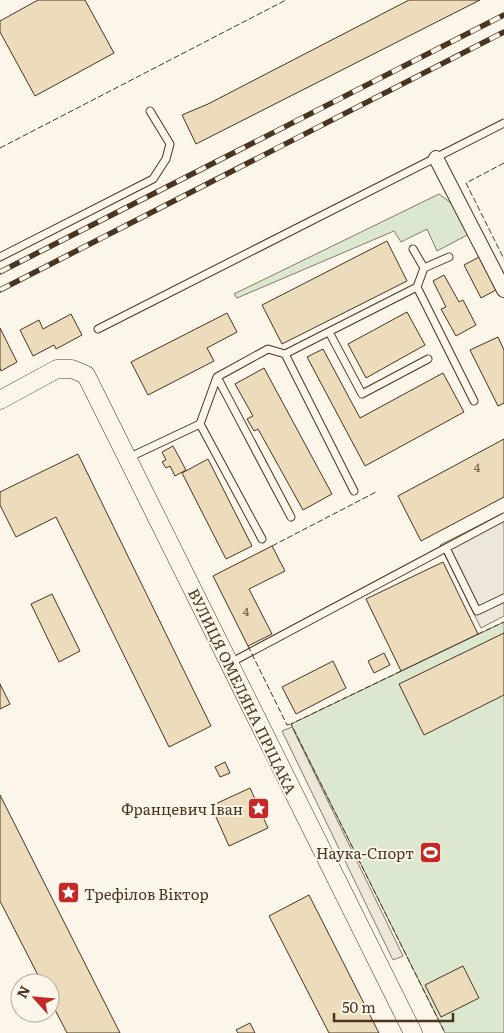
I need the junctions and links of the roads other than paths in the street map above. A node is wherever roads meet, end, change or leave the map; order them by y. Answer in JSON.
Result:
{"nodes":[{"id":1,"x":150,"y":111,"type":"dead end"},
{"id":2,"x":504,"y":124,"type":"edge"},
{"id":3,"x":436,"y":158,"type":"junction"},
{"id":4,"x":413,"y":249,"type":"dead end"},
{"id":5,"x":0,"y":257,"type":"edge"},
{"id":6,"x":449,"y":257,"type":"dead end"},
{"id":7,"x":424,"y":268,"type":"junction"},
{"id":8,"x":417,"y":287,"type":"junction"},
{"id":9,"x":504,"y":290,"type":"edge"},
{"id":10,"x":98,"y":329,"type":"dead end"},
{"id":11,"x":329,"y":332,"type":"junction"},
{"id":12,"x":285,"y":354,"type":"junction"},
{"id":13,"x":428,"y":359,"type":"dead end"},
{"id":14,"x":217,"y":377,"type":"junction"},
{"id":15,"x":0,"y":400,"type":"edge"},
{"id":16,"x":474,"y":401,"type":"dead end"},
{"id":17,"x":200,"y":424,"type":"junction"},
{"id":18,"x":127,"y":459,"type":"junction"},
{"id":19,"x":354,"y":491,"type":"dead end"},
{"id":20,"x":291,"y":517,"type":"dead end"},
{"id":21,"x":504,"y":517,"type":"edge"},
{"id":22,"x":262,"y":539,"type":"dead end"},
{"id":23,"x":446,"y":548,"type":"junction"},
{"id":24,"x":504,"y":598,"type":"edge"},
{"id":25,"x":230,"y":664,"type":"junction"},
{"id":26,"x":413,"y":1033,"type":"edge"}],
"edges":[{"from":1,"to":5,"type":"lane"},
{"from":2,"to":3,"type":"lane"},
{"from":3,"to":9,"type":"street"},
{"from":3,"to":10,"type":"lane"},
{"from":4,"to":7,"type":"lane"},
{"from":6,"to":7,"type":"lane"},
{"from":7,"to":8,"type":"lane"},
{"from":8,"to":11,"type":"lane"},
{"from":8,"to":16,"type":"lane"},
{"from":11,"to":12,"type":"lane"},
{"from":11,"to":13,"type":"lane"},
{"from":12,"to":14,"type":"lane"},
{"from":12,"to":19,"type":"lane"},
{"from":14,"to":17,"type":"lane"},
{"from":14,"to":20,"type":"lane"},
{"from":15,"to":18,"type":"street","name":"ВУЛИЦЯ ОМЕЛЯНА ПРІЦАКА"},
{"from":17,"to":18,"type":"lane"},
{"from":17,"to":22,"type":"lane"},
{"from":18,"to":25,"type":"street","name":"ВУЛИЦЯ ОМЕЛЯНА ПРІЦАКА"},
{"from":21,"to":23,"type":"lane"},
{"from":23,"to":24,"type":"lane"},
{"from":23,"to":25,"type":"lane"},
{"from":25,"to":26,"type":"street","name":"ВУЛИЦЯ ОМЕЛЯНА ПРІЦАКА"}]}
